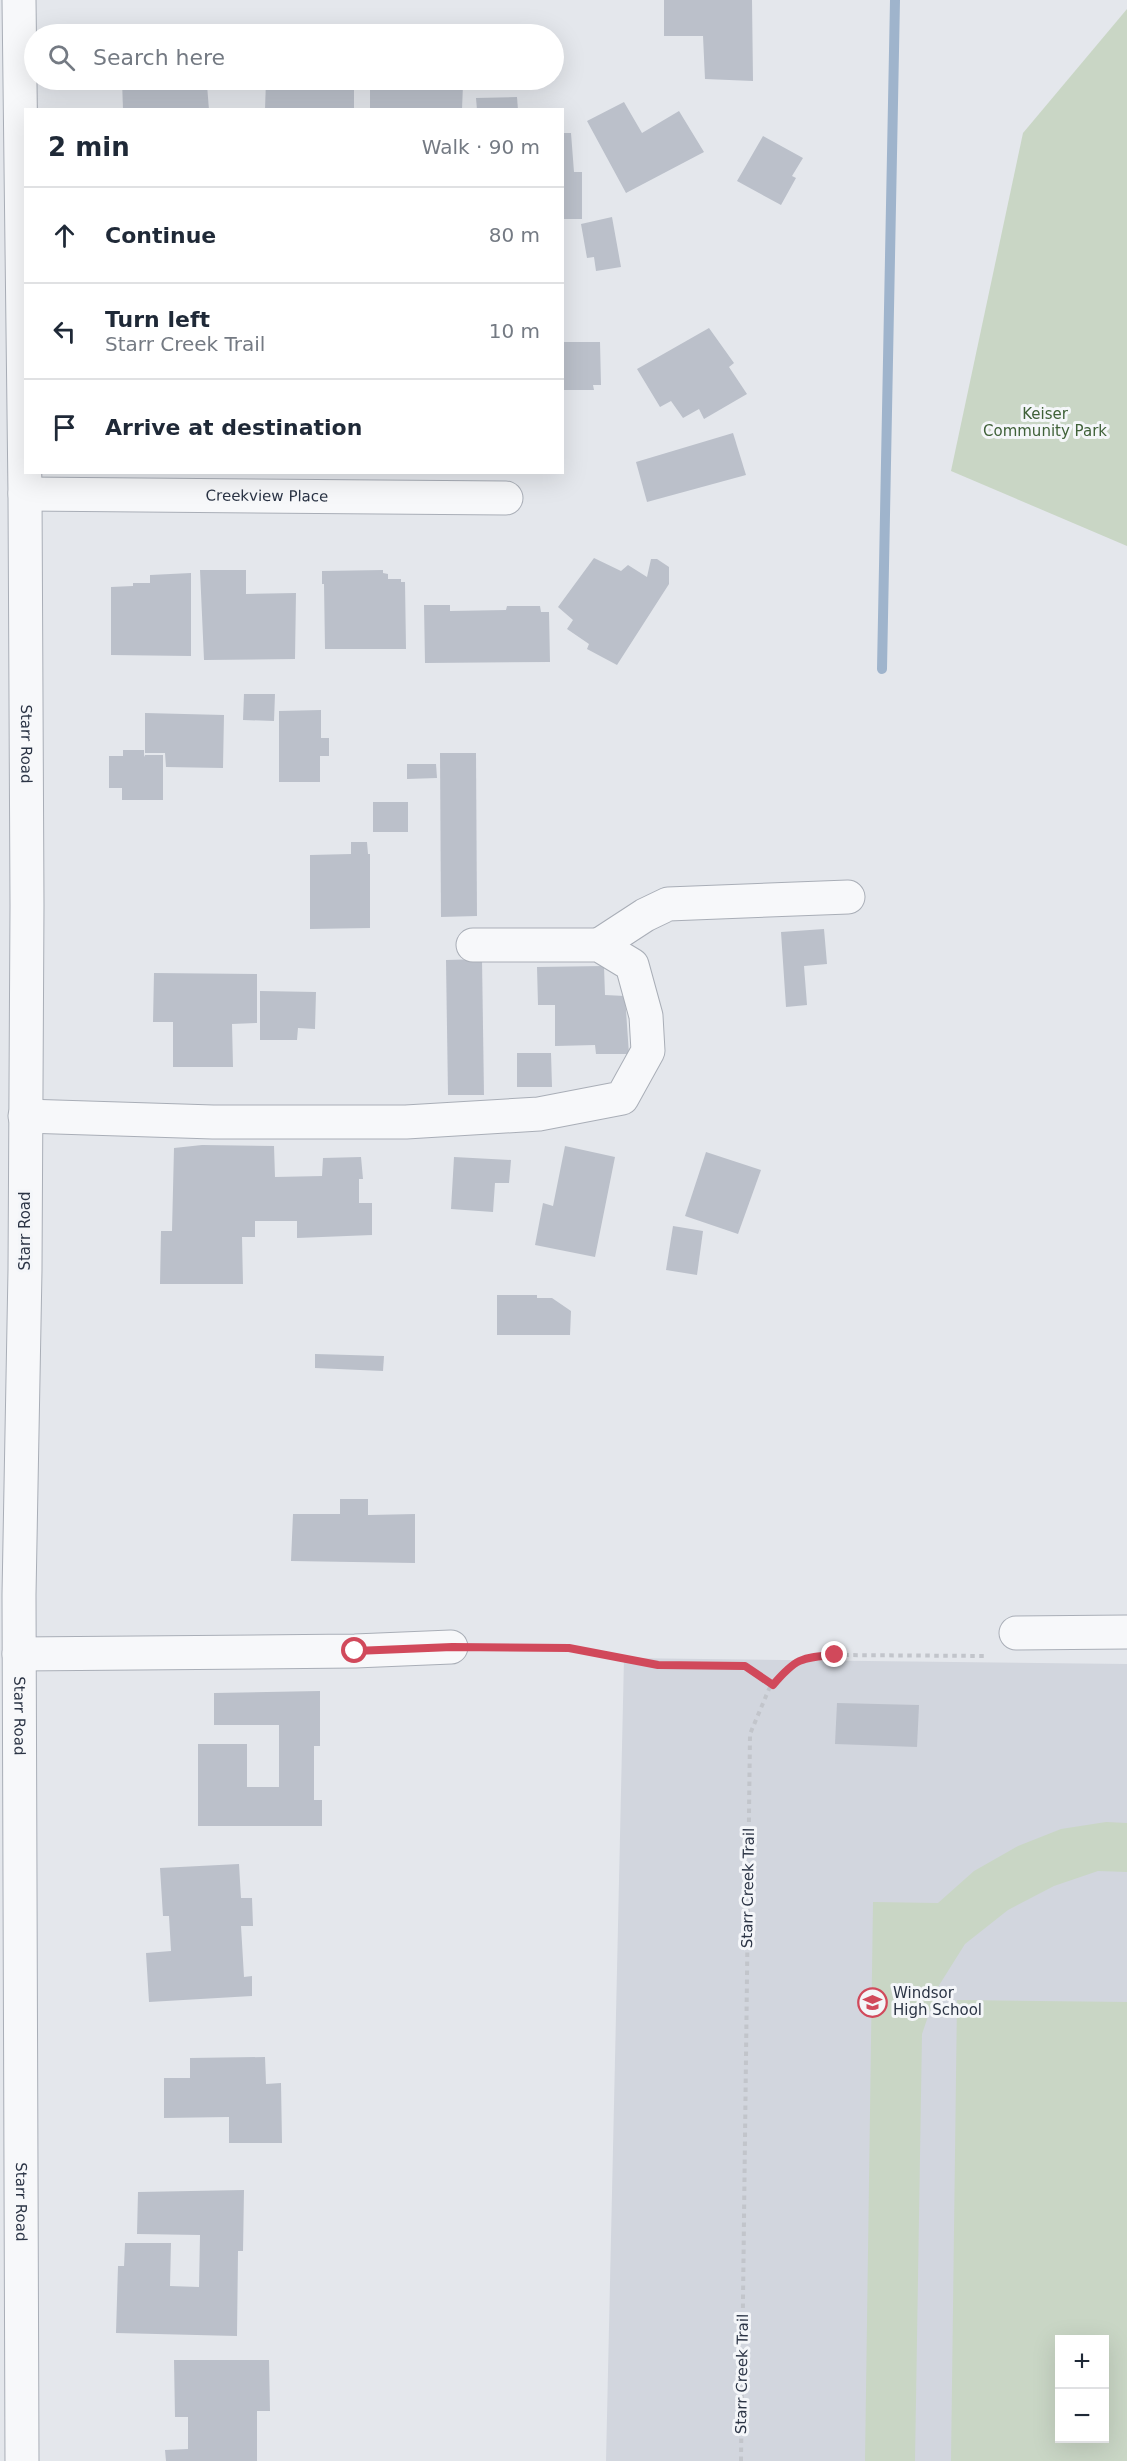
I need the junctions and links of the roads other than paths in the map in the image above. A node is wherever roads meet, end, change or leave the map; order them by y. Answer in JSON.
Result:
{"nodes":[{"id":1,"x":19,"y":0,"type":"edge"},
{"id":2,"x":10,"y":174,"type":"edge"},
{"id":3,"x":24,"y":473,"type":"edge"},
{"id":4,"x":24,"y":474,"type":"edge"},
{"id":5,"x":25,"y":494,"type":"junction"},
{"id":6,"x":506,"y":498,"type":"dead end"},
{"id":7,"x":848,"y":897,"type":"dead end"},
{"id":8,"x":14,"y":905,"type":"edge"},
{"id":9,"x":473,"y":945,"type":"dead end"},
{"id":10,"x":599,"y":945,"type":"junction"},
{"id":11,"x":25,"y":1116,"type":"junction"},
{"id":12,"x":1127,"y":1632,"type":"edge"},
{"id":13,"x":1007,"y":1644,"type":"road end"},
{"id":14,"x":452,"y":1647,"type":"road end"},
{"id":15,"x":20,"y":1654,"type":"junction"},
{"id":16,"x":11,"y":2422,"type":"edge"},
{"id":17,"x":22,"y":2461,"type":"edge"}],
"edges":[{"from":1,"to":2,"type":"street","name":"Starr Road"},
{"from":2,"to":3,"type":"street","name":"Starr Road"},
{"from":4,"to":5,"type":"street","name":"Starr Road"},
{"from":5,"to":6,"type":"street","name":"Creekview Place"},
{"from":5,"to":8,"type":"street","name":"Starr Road"},
{"from":7,"to":10,"type":"street"},
{"from":8,"to":11,"type":"street","name":"Starr Road"},
{"from":9,"to":10,"type":"street"},
{"from":10,"to":11,"type":"street"},
{"from":11,"to":15,"type":"street","name":"Starr Road"},
{"from":12,"to":13,"type":"street"},
{"from":14,"to":15,"type":"street"},
{"from":15,"to":16,"type":"street","name":"Starr Road"},
{"from":16,"to":17,"type":"street","name":"Starr Road"}]}
